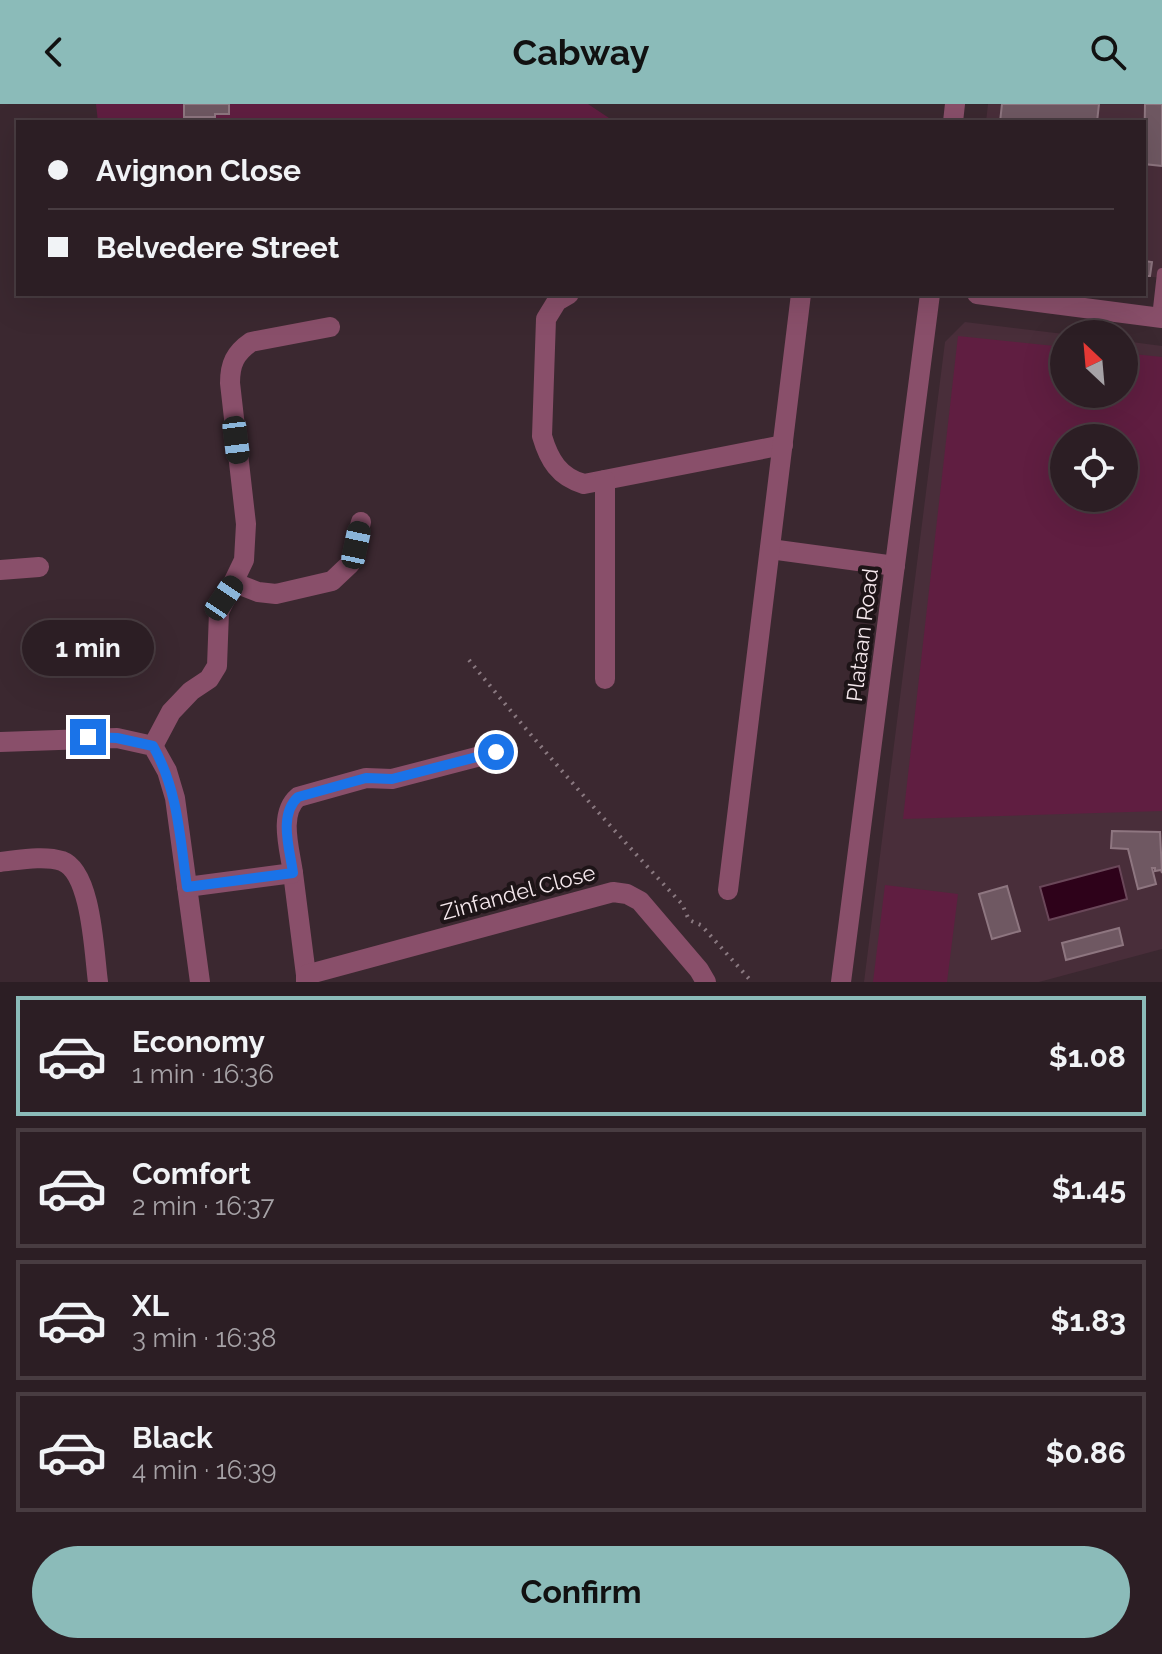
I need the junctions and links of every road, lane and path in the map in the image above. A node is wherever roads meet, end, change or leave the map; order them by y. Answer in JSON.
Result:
{"nodes":[{"id":1,"x":1162,"y":273,"type":"edge"},
{"id":2,"x":566,"y":296,"type":"edge"},
{"id":3,"x":801,"y":296,"type":"edge"},
{"id":4,"x":930,"y":296,"type":"edge"},
{"id":5,"x":993,"y":296,"type":"edge"},
{"id":6,"x":1159,"y":317,"type":"edge"},
{"id":7,"x":330,"y":327,"type":"dead end"},
{"id":8,"x":783,"y":445,"type":"junction"},
{"id":9,"x":605,"y":480,"type":"junction"},
{"id":10,"x":361,"y":522,"type":"dead end"},
{"id":11,"x":770,"y":549,"type":"junction"},
{"id":12,"x":895,"y":566,"type":"junction"},
{"id":13,"x":39,"y":567,"type":"dead end"},
{"id":14,"x":0,"y":570,"type":"edge"},
{"id":15,"x":235,"y":583,"type":"junction"},
{"id":16,"x":469,"y":660,"type":"dead end"},
{"id":17,"x":605,"y":679,"type":"dead end"},
{"id":18,"x":0,"y":742,"type":"edge"},
{"id":19,"x":153,"y":746,"type":"junction"},
{"id":20,"x":496,"y":752,"type":"dead end"},
{"id":21,"x":0,"y":862,"type":"edge"},
{"id":22,"x":293,"y":873,"type":"junction"},
{"id":23,"x":187,"y":887,"type":"junction"},
{"id":24,"x":728,"y":890,"type":"dead end"},
{"id":25,"x":306,"y":978,"type":"edge"},
{"id":26,"x":98,"y":982,"type":"edge"},
{"id":27,"x":200,"y":982,"type":"edge"},
{"id":28,"x":706,"y":982,"type":"edge"},
{"id":29,"x":752,"y":982,"type":"edge"},
{"id":30,"x":841,"y":982,"type":"edge"}],
"edges":[{"from":1,"to":6,"type":"lane"},
{"from":2,"to":9,"type":"street"},
{"from":3,"to":8,"type":"street"},
{"from":4,"to":12,"type":"street","name":"Plataan Road"},
{"from":5,"to":6,"type":"street"},
{"from":7,"to":15,"type":"street"},
{"from":8,"to":9,"type":"street"},
{"from":8,"to":11,"type":"street"},
{"from":9,"to":17,"type":"street"},
{"from":10,"to":15,"type":"street"},
{"from":11,"to":12,"type":"street"},
{"from":11,"to":24,"type":"street"},
{"from":12,"to":30,"type":"street","name":"Plataan Road"},
{"from":13,"to":14,"type":"street"},
{"from":15,"to":19,"type":"street"},
{"from":16,"to":29,"type":"path"},
{"from":18,"to":19,"type":"street"},
{"from":19,"to":23,"type":"street"},
{"from":20,"to":22,"type":"street","name":"Zinfandel Close"},
{"from":21,"to":26,"type":"street"},
{"from":22,"to":23,"type":"street"},
{"from":22,"to":25,"type":"street","name":"Zinfandel Close"},
{"from":23,"to":27,"type":"street"},
{"from":25,"to":28,"type":"street","name":"Zinfandel Close"}]}
